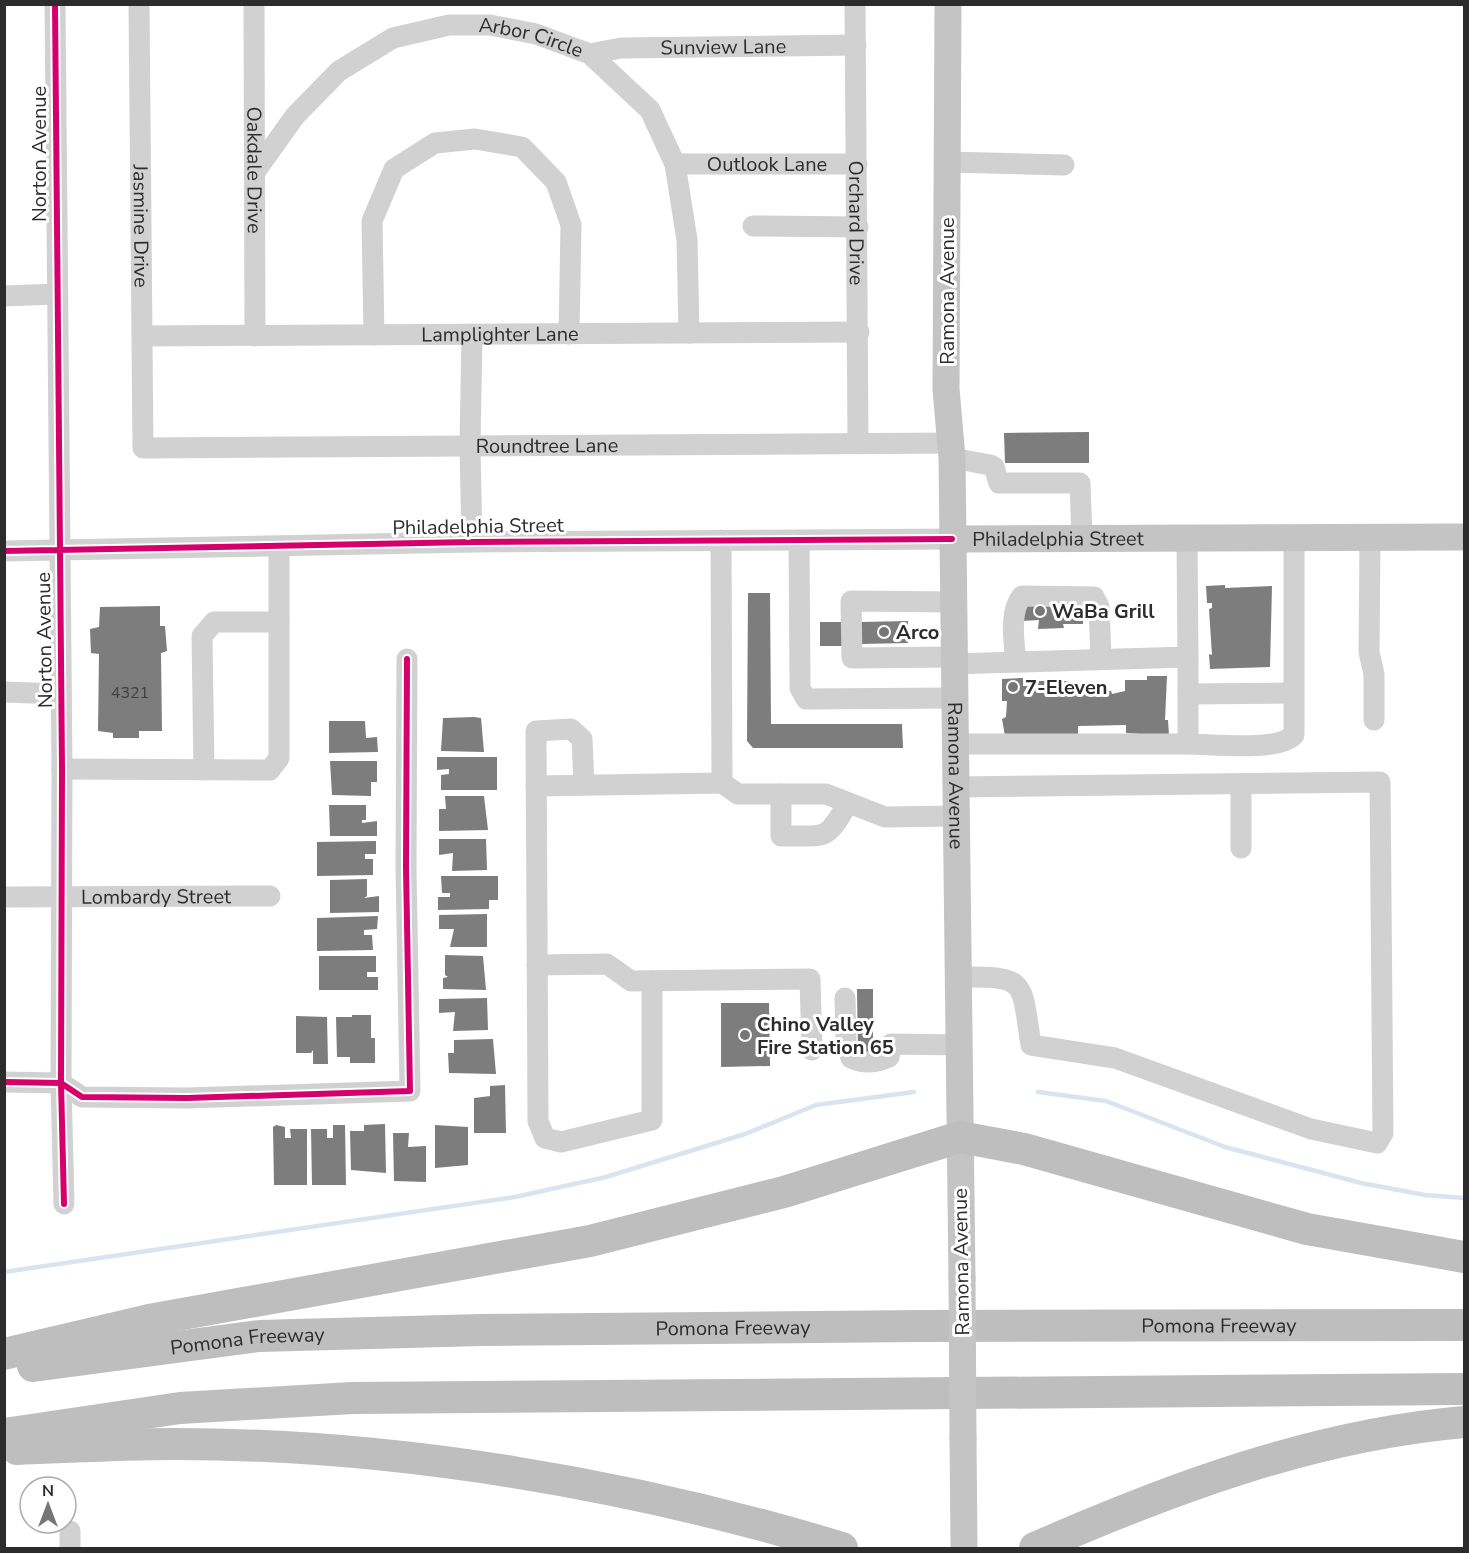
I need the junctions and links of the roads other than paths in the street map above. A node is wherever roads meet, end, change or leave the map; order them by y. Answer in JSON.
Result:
{"nodes":[{"id":1,"x":55,"y":4,"type":"edge"},
{"id":2,"x":139,"y":4,"type":"edge"},
{"id":3,"x":254,"y":4,"type":"edge"},
{"id":4,"x":855,"y":4,"type":"edge"},
{"id":5,"x":948,"y":4,"type":"edge"},
{"id":6,"x":448,"y":15,"type":"edge"},
{"id":7,"x":856,"y":45,"type":"junction"},
{"id":8,"x":590,"y":54,"type":"junction"},
{"id":9,"x":947,"y":162,"type":"junction"},
{"id":10,"x":675,"y":164,"type":"junction"},
{"id":11,"x":857,"y":164,"type":"junction"},
{"id":12,"x":1064,"y":165,"type":"dead end"},
{"id":13,"x":255,"y":172,"type":"junction"},
{"id":14,"x":753,"y":226,"type":"dead end"},
{"id":15,"x":858,"y":227,"type":"junction"},
{"id":16,"x":57,"y":294,"type":"junction"},
{"id":17,"x":4,"y":296,"type":"edge"},
{"id":18,"x":859,"y":332,"type":"junction"},
{"id":19,"x":688,"y":333,"type":"junction"},
{"id":20,"x":472,"y":334,"type":"junction"},
{"id":21,"x":569,"y":334,"type":"junction"},
{"id":22,"x":374,"y":335,"type":"junction"},
{"id":23,"x":142,"y":336,"type":"junction"},
{"id":24,"x":255,"y":336,"type":"junction"},
{"id":25,"x":858,"y":443,"type":"junction"},
{"id":26,"x":470,"y":446,"type":"junction"},
{"id":27,"x":143,"y":448,"type":"joint"},
{"id":28,"x":951,"y":451,"type":"junction"},
{"id":29,"x":1464,"y":537,"type":"edge"},
{"id":30,"x":1294,"y":538,"type":"junction"},
{"id":31,"x":1370,"y":538,"type":"junction"},
{"id":32,"x":952,"y":539,"type":"junction"},
{"id":33,"x":1082,"y":539,"type":"junction"},
{"id":34,"x":1187,"y":539,"type":"junction"},
{"id":35,"x":721,"y":540,"type":"junction"},
{"id":36,"x":799,"y":540,"type":"junction"},
{"id":37,"x":472,"y":542,"type":"junction"},
{"id":38,"x":279,"y":547,"type":"junction"},
{"id":39,"x":59,"y":550,"type":"junction"},
{"id":40,"x":4,"y":551,"type":"edge"},
{"id":41,"x":953,"y":602,"type":"junction"},
{"id":42,"x":279,"y":622,"type":"junction"},
{"id":43,"x":1188,"y":657,"type":"junction"},
{"id":44,"x":406,"y":659,"type":"dead end"},
{"id":45,"x":1101,"y":659,"type":"junction"},
{"id":46,"x":953,"y":661,"type":"junction"},
{"id":47,"x":1016,"y":662,"type":"junction"},
{"id":48,"x":4,"y":692,"type":"edge"},
{"id":49,"x":1293,"y":693,"type":"junction"},
{"id":50,"x":60,"y":694,"type":"junction"},
{"id":51,"x":1188,"y":694,"type":"junction"},
{"id":52,"x":954,"y":698,"type":"junction"},
{"id":53,"x":1374,"y":720,"type":"dead end"},
{"id":54,"x":955,"y":744,"type":"junction"},
{"id":55,"x":1188,"y":744,"type":"junction"},
{"id":56,"x":62,"y":769,"type":"junction"},
{"id":57,"x":204,"y":770,"type":"junction"},
{"id":58,"x":722,"y":783,"type":"junction"},
{"id":59,"x":1241,"y":784,"type":"junction"},
{"id":60,"x":584,"y":785,"type":"junction"},
{"id":61,"x":536,"y":786,"type":"junction"},
{"id":62,"x":957,"y":787,"type":"junction"},
{"id":63,"x":781,"y":794,"type":"junction"},
{"id":64,"x":848,"y":802,"type":"junction"},
{"id":65,"x":957,"y":816,"type":"junction"},
{"id":66,"x":1240,"y":848,"type":"dead end"},
{"id":67,"x":62,"y":896,"type":"junction"},
{"id":68,"x":270,"y":896,"type":"dead end"},
{"id":69,"x":4,"y":897,"type":"edge"},
{"id":70,"x":537,"y":965,"type":"junction"},
{"id":71,"x":960,"y":977,"type":"junction"},
{"id":72,"x":652,"y":981,"type":"junction"},
{"id":73,"x":845,"y":998,"type":"dead end"},
{"id":74,"x":960,"y":1045,"type":"junction"},
{"id":75,"x":812,"y":1050,"type":"dead end"},
{"id":76,"x":4,"y":1082,"type":"edge"},
{"id":77,"x":61,"y":1083,"type":"junction"},
{"id":78,"x":960,"y":1137,"type":"junction"},
{"id":79,"x":64,"y":1204,"type":"dead end"},
{"id":80,"x":1464,"y":1257,"type":"edge"},
{"id":81,"x":1464,"y":1325,"type":"edge"},
{"id":82,"x":4,"y":1354,"type":"edge"},
{"id":83,"x":4,"y":1369,"type":"edge"},
{"id":84,"x":1464,"y":1389,"type":"edge"},
{"id":85,"x":1464,"y":1422,"type":"edge"},
{"id":86,"x":4,"y":1434,"type":"edge"},
{"id":87,"x":4,"y":1450,"type":"edge"},
{"id":88,"x":842,"y":1548,"type":"edge"},
{"id":89,"x":964,"y":1548,"type":"edge"},
{"id":90,"x":1035,"y":1548,"type":"edge"}],
"edges":[{"from":1,"to":16,"type":"street","name":"Norton Avenue"},
{"from":2,"to":23,"type":"street","name":"Jasmine Drive"},
{"from":3,"to":13,"type":"street","name":"Oakdale Drive"},
{"from":4,"to":7,"type":"street","name":"Orchard Drive"},
{"from":5,"to":9,"type":"main road","name":"Ramona Avenue"},
{"from":6,"to":8,"type":"street","name":"Arbor Circle"},
{"from":6,"to":13,"type":"street","name":"Arbor Circle"},
{"from":7,"to":8,"type":"street","name":"Sunview Lane"},
{"from":7,"to":11,"type":"street","name":"Orchard Drive"},
{"from":8,"to":10,"type":"street","name":"Arbor Circle"},
{"from":9,"to":12,"type":"street"},
{"from":9,"to":28,"type":"main road","name":"Ramona Avenue"},
{"from":10,"to":11,"type":"street","name":"Outlook Lane"},
{"from":10,"to":19,"type":"street","name":"Arbor Circle"},
{"from":11,"to":15,"type":"street","name":"Orchard Drive"},
{"from":13,"to":24,"type":"street","name":"Oakdale Drive"},
{"from":14,"to":15,"type":"street"},
{"from":15,"to":18,"type":"street","name":"Orchard Drive"},
{"from":16,"to":17,"type":"street"},
{"from":16,"to":39,"type":"street","name":"Norton Avenue"},
{"from":18,"to":19,"type":"street","name":"Lamplighter Lane"},
{"from":18,"to":25,"type":"street","name":"Orchard Drive"},
{"from":19,"to":21,"type":"street","name":"Lamplighter Lane"},
{"from":20,"to":21,"type":"street","name":"Lamplighter Lane"},
{"from":20,"to":22,"type":"street","name":"Lamplighter Lane"},
{"from":20,"to":26,"type":"street"},
{"from":21,"to":22,"type":"street"},
{"from":22,"to":24,"type":"street","name":"Lamplighter Lane"},
{"from":23,"to":24,"type":"street","name":"Lamplighter Lane"},
{"from":23,"to":27,"type":"street","name":"Jasmine Drive"},
{"from":25,"to":26,"type":"street","name":"Roundtree Lane"},
{"from":25,"to":28,"type":"street","name":"Roundtree Lane"},
{"from":26,"to":27,"type":"street","name":"Roundtree Lane"},
{"from":26,"to":37,"type":"street"},
{"from":28,"to":32,"type":"main road","name":"Ramona Avenue"},
{"from":28,"to":33,"type":"street","name":"Roundtree Lane"},
{"from":29,"to":31,"type":"main road","name":"Philadelphia Street"},
{"from":30,"to":31,"type":"main road","name":"Philadelphia Street"},
{"from":30,"to":34,"type":"main road","name":"Philadelphia Street"},
{"from":30,"to":49,"type":"street"},
{"from":31,"to":53,"type":"street"},
{"from":32,"to":33,"type":"main road","name":"Philadelphia Street"},
{"from":32,"to":36,"type":"street","name":"Philadelphia Street"},
{"from":32,"to":41,"type":"main road","name":"Ramona Avenue"},
{"from":33,"to":34,"type":"main road","name":"Philadelphia Street"},
{"from":34,"to":43,"type":"street"},
{"from":35,"to":36,"type":"street","name":"Philadelphia Street"},
{"from":35,"to":37,"type":"street","name":"Philadelphia Street"},
{"from":35,"to":58,"type":"street"},
{"from":36,"to":52,"type":"street"},
{"from":37,"to":38,"type":"street","name":"Philadelphia Street"},
{"from":38,"to":39,"type":"street","name":"Philadelphia Street"},
{"from":38,"to":42,"type":"street"},
{"from":39,"to":40,"type":"street","name":"Philadelphia Street"},
{"from":39,"to":50,"type":"street","name":"Norton Avenue"},
{"from":41,"to":46,"type":"main road","name":"Ramona Avenue"},
{"from":41,"to":46,"type":"street"},
{"from":42,"to":57,"type":"street"},
{"from":42,"to":57,"type":"street"},
{"from":43,"to":45,"type":"street"},
{"from":43,"to":51,"type":"street"},
{"from":44,"to":77,"type":"street"},
{"from":45,"to":47,"type":"street"},
{"from":45,"to":47,"type":"street"},
{"from":46,"to":47,"type":"street"},
{"from":46,"to":52,"type":"main road","name":"Ramona Avenue"},
{"from":48,"to":50,"type":"street"},
{"from":49,"to":51,"type":"street"},
{"from":49,"to":55,"type":"street"},
{"from":50,"to":56,"type":"street","name":"Norton Avenue"},
{"from":51,"to":55,"type":"street"},
{"from":52,"to":54,"type":"main road","name":"Ramona Avenue"},
{"from":54,"to":55,"type":"street"},
{"from":54,"to":62,"type":"main road","name":"Ramona Avenue"},
{"from":56,"to":57,"type":"street"},
{"from":56,"to":67,"type":"street","name":"Norton Avenue"},
{"from":58,"to":60,"type":"street"},
{"from":58,"to":63,"type":"street"},
{"from":59,"to":62,"type":"street"},
{"from":59,"to":66,"type":"street"},
{"from":59,"to":71,"type":"street"},
{"from":60,"to":61,"type":"street"},
{"from":60,"to":61,"type":"street"},
{"from":61,"to":70,"type":"street"},
{"from":62,"to":65,"type":"main road","name":"Ramona Avenue"},
{"from":63,"to":64,"type":"street"},
{"from":63,"to":64,"type":"street"},
{"from":64,"to":65,"type":"street"},
{"from":65,"to":71,"type":"main road","name":"Ramona Avenue"},
{"from":67,"to":68,"type":"street","name":"Lombardy Street"},
{"from":67,"to":69,"type":"street","name":"Lombardy Street"},
{"from":67,"to":77,"type":"street","name":"Norton Avenue"},
{"from":70,"to":72,"type":"street"},
{"from":70,"to":72,"type":"street"},
{"from":71,"to":74,"type":"main road","name":"Ramona Avenue"},
{"from":72,"to":75,"type":"street"},
{"from":73,"to":74,"type":"street"},
{"from":74,"to":78,"type":"main road","name":"Ramona Avenue"},
{"from":76,"to":77,"type":"street"},
{"from":77,"to":79,"type":"street","name":"Norton Avenue"},
{"from":78,"to":80,"type":"highway"},
{"from":78,"to":82,"type":"highway"},
{"from":78,"to":89,"type":"main road","name":"Ramona Avenue","bridge":true},
{"from":81,"to":83,"type":"highway","name":"Pomona Freeway"},
{"from":84,"to":86,"type":"highway"},
{"from":85,"to":90,"type":"highway"},
{"from":87,"to":88,"type":"highway"}]}
